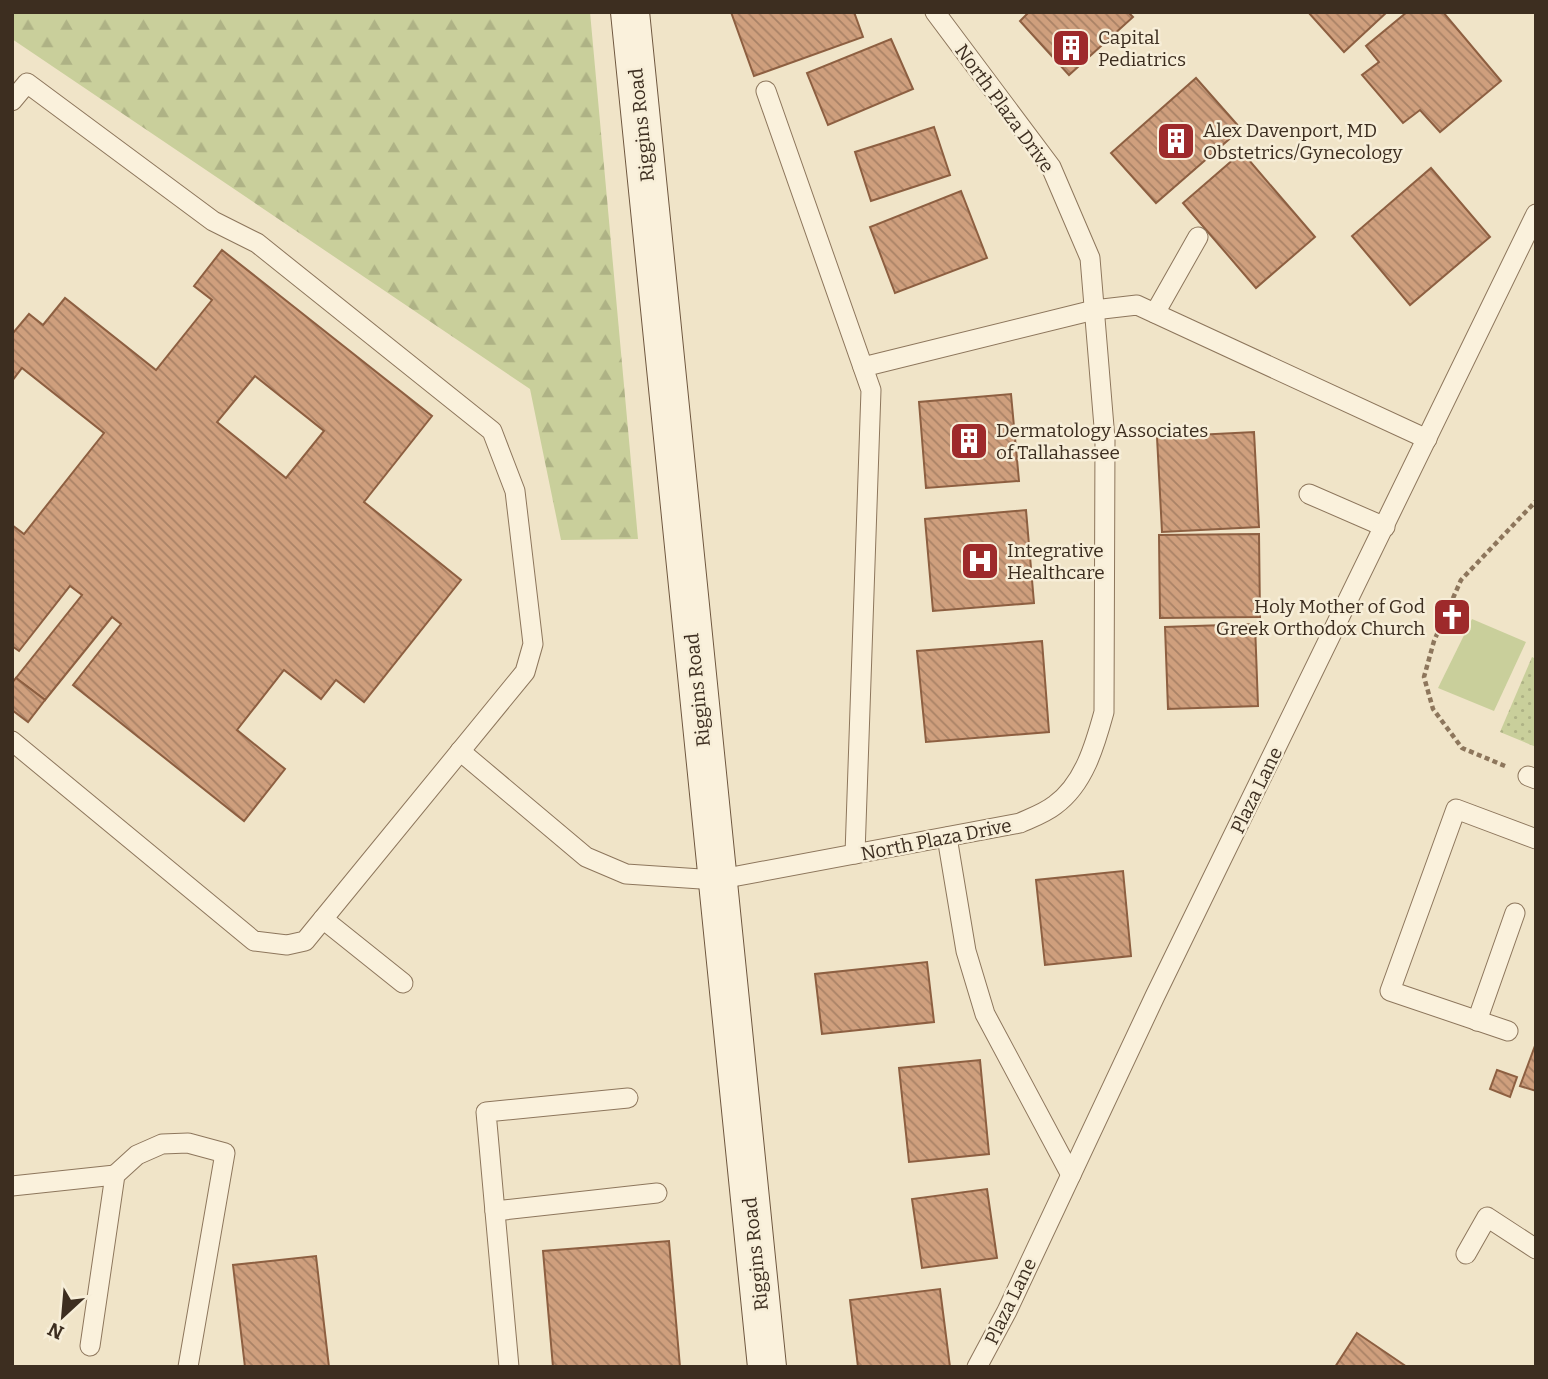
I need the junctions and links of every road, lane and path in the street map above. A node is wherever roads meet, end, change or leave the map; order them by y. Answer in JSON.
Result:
{"nodes":[{"id":1,"x":630,"y":12,"type":"edge"},
{"id":2,"x":935,"y":12,"type":"edge"},
{"id":3,"x":766,"y":91,"type":"dead end"},
{"id":4,"x":12,"y":101,"type":"edge"},
{"id":5,"x":1536,"y":214,"type":"edge"},
{"id":6,"x":1198,"y":237,"type":"dead end"},
{"id":7,"x":1094,"y":310,"type":"junction"},
{"id":8,"x":1155,"y":313,"type":"junction"},
{"id":9,"x":863,"y":367,"type":"junction"},
{"id":10,"x":1427,"y":439,"type":"junction"},
{"id":11,"x":1309,"y":494,"type":"dead end"},
{"id":12,"x":1536,"y":501,"type":"edge"},
{"id":13,"x":1385,"y":527,"type":"junction"},
{"id":14,"x":12,"y":741,"type":"edge"},
{"id":15,"x":460,"y":751,"type":"junction"},
{"id":16,"x":1532,"y":778,"type":"edge"},
{"id":17,"x":947,"y":837,"type":"junction"},
{"id":18,"x":1536,"y":839,"type":"edge"},
{"id":19,"x":855,"y":854,"type":"junction"},
{"id":20,"x":716,"y":880,"type":"junction"},
{"id":21,"x":1515,"y":913,"type":"dead end"},
{"id":22,"x":323,"y":919,"type":"junction"},
{"id":23,"x":403,"y":983,"type":"dead end"},
{"id":24,"x":1477,"y":1021,"type":"junction"},
{"id":25,"x":1508,"y":1031,"type":"dead end"},
{"id":26,"x":628,"y":1098,"type":"dead end"},
{"id":27,"x":116,"y":1175,"type":"junction"},
{"id":28,"x":1071,"y":1175,"type":"junction"},
{"id":29,"x":12,"y":1186,"type":"edge"},
{"id":30,"x":657,"y":1193,"type":"dead end"},
{"id":31,"x":495,"y":1211,"type":"junction"},
{"id":32,"x":1536,"y":1249,"type":"edge"},
{"id":33,"x":1466,"y":1254,"type":"dead end"},
{"id":34,"x":90,"y":1346,"type":"dead end"},
{"id":35,"x":188,"y":1367,"type":"edge"},
{"id":36,"x":509,"y":1367,"type":"edge"},
{"id":37,"x":766,"y":1367,"type":"edge"},
{"id":38,"x":977,"y":1367,"type":"edge"}],
"edges":[{"from":1,"to":20,"type":"street","name":"Riggins Road"},
{"from":2,"to":7,"type":"lane","name":"North Plaza Drive"},
{"from":3,"to":9,"type":"lane"},
{"from":4,"to":15,"type":"lane"},
{"from":5,"to":10,"type":"lane","name":"Plaza Lane"},
{"from":6,"to":8,"type":"lane"},
{"from":7,"to":8,"type":"lane"},
{"from":7,"to":9,"type":"lane"},
{"from":7,"to":17,"type":"lane","name":"North Plaza Drive"},
{"from":8,"to":10,"type":"lane"},
{"from":9,"to":19,"type":"lane"},
{"from":10,"to":13,"type":"lane","name":"Plaza Lane"},
{"from":11,"to":13,"type":"lane"},
{"from":12,"to":16,"type":"path"},
{"from":13,"to":28,"type":"lane","name":"Plaza Lane"},
{"from":14,"to":22,"type":"lane"},
{"from":15,"to":20,"type":"lane","name":"North Plaza Drive"},
{"from":15,"to":22,"type":"lane"},
{"from":17,"to":19,"type":"lane","name":"North Plaza Drive"},
{"from":17,"to":28,"type":"lane"},
{"from":18,"to":24,"type":"lane"},
{"from":19,"to":20,"type":"lane","name":"North Plaza Drive"},
{"from":20,"to":37,"type":"street","name":"Riggins Road"},
{"from":21,"to":24,"type":"lane"},
{"from":22,"to":23,"type":"lane"},
{"from":24,"to":25,"type":"lane"},
{"from":26,"to":31,"type":"lane"},
{"from":27,"to":29,"type":"lane"},
{"from":27,"to":34,"type":"lane"},
{"from":27,"to":35,"type":"lane"},
{"from":28,"to":38,"type":"lane","name":"Plaza Lane"},
{"from":30,"to":31,"type":"lane"},
{"from":31,"to":36,"type":"lane"},
{"from":32,"to":33,"type":"lane"}]}
